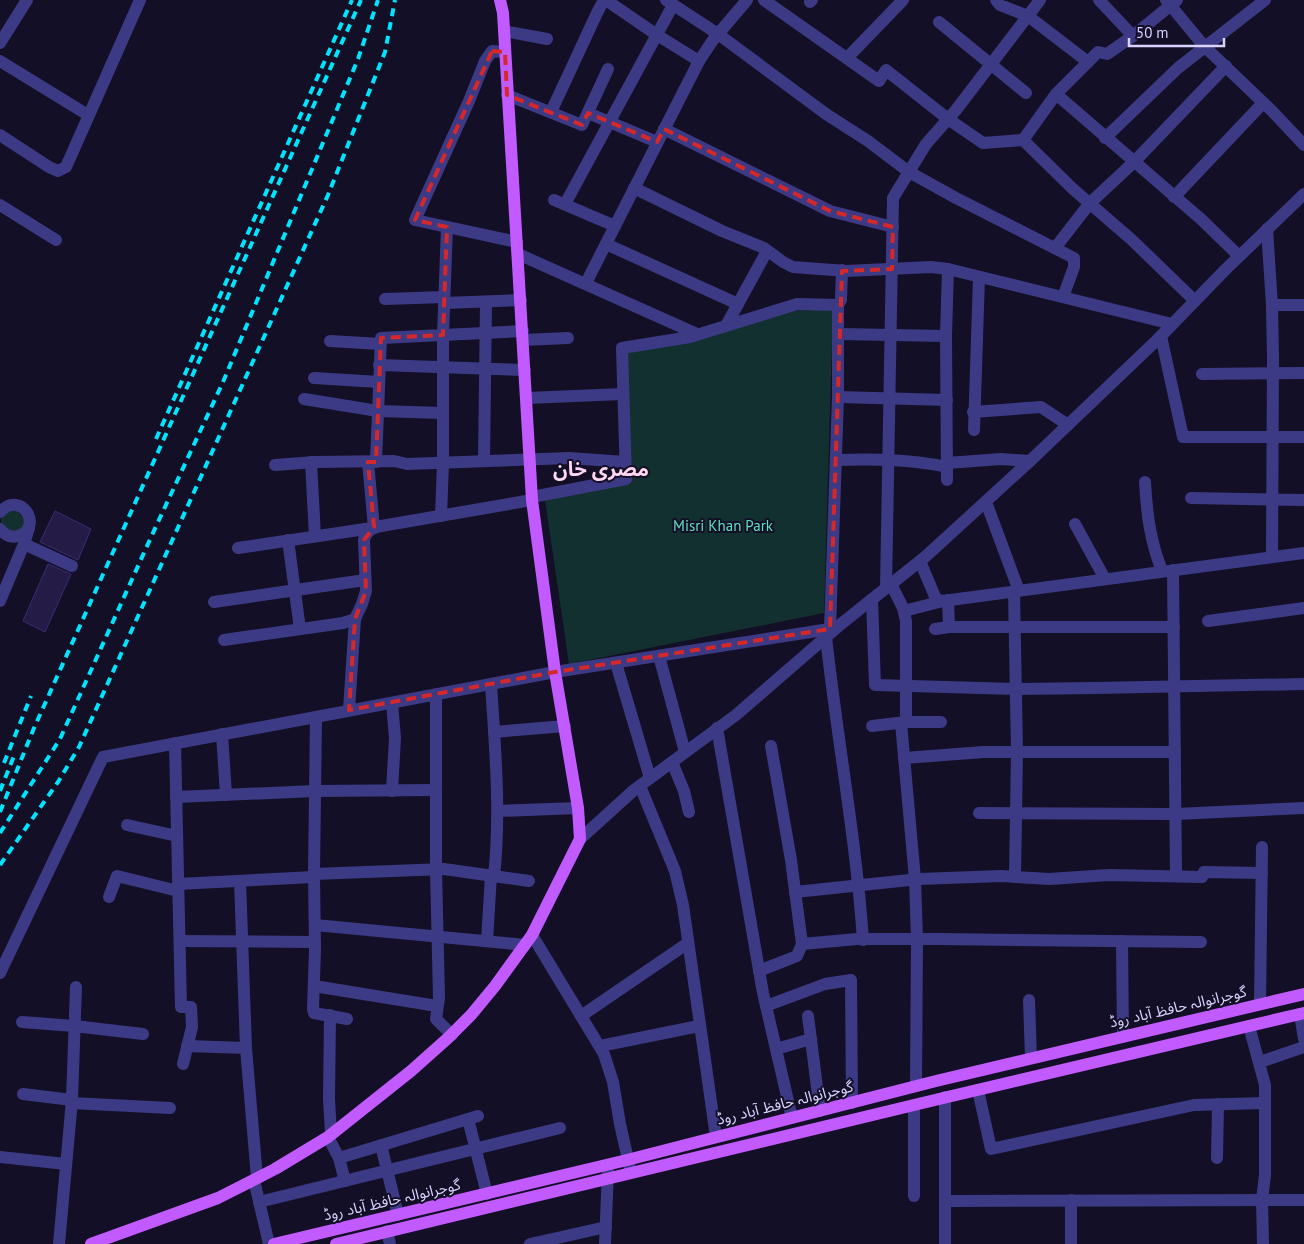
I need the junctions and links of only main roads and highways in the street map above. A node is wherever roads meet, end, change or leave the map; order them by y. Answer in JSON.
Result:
{"nodes":[{"id":1,"x":500,"y":0,"type":"edge"},
{"id":2,"x":1304,"y":994,"type":"edge"},
{"id":3,"x":1302,"y":1014,"type":"edge"},
{"id":4,"x":388,"y":1238,"type":"edge"},
{"id":5,"x":90,"y":1244,"type":"edge"},
{"id":6,"x":274,"y":1244,"type":"edge"},
{"id":7,"x":336,"y":1244,"type":"edge"}],
"edges":[{"from":1,"to":5,"type":"main road"},
{"from":2,"to":6,"type":"main road","name":"گوجرانوالہ حافظ آباد روڈ"},
{"from":3,"to":4,"type":"main road","name":"گوجرانوالہ حافظ آباد روڈ"},
{"from":4,"to":7,"type":"main road","name":"گوجرانوالہ حافظ آباد روڈ"}]}
